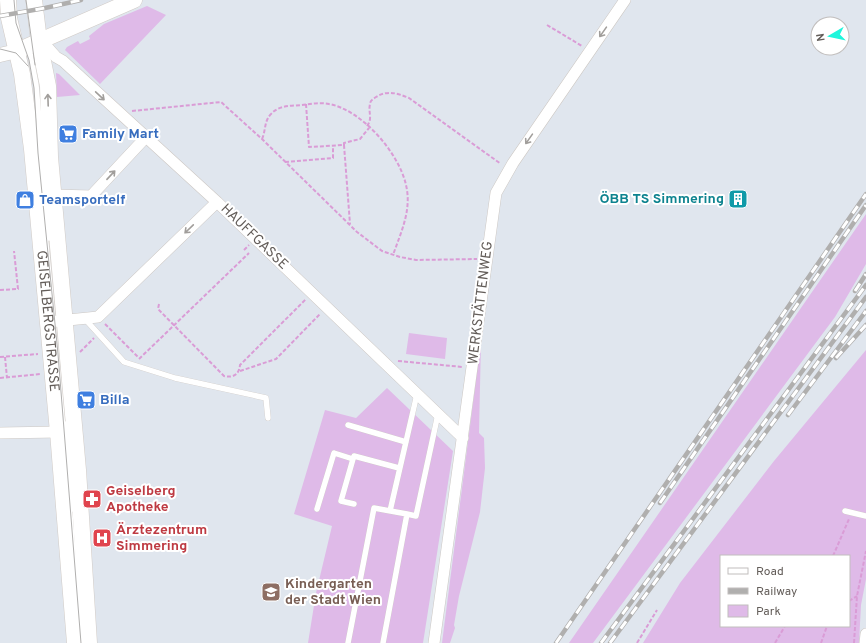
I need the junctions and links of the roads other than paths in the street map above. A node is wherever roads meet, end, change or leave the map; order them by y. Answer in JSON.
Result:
{"nodes":[{"id":1,"x":8,"y":0,"type":"edge"},
{"id":2,"x":34,"y":0,"type":"edge"},
{"id":3,"x":134,"y":0,"type":"edge"},
{"id":4,"x":625,"y":0,"type":"edge"},
{"id":5,"x":26,"y":41,"type":"junction"},
{"id":6,"x":0,"y":55,"type":"edge"},
{"id":7,"x":146,"y":137,"type":"junction"},
{"id":8,"x":31,"y":145,"type":"junction"},
{"id":9,"x":42,"y":168,"type":"junction"},
{"id":10,"x":53,"y":195,"type":"junction"},
{"id":11,"x":217,"y":202,"type":"junction"},
{"id":12,"x":50,"y":247,"type":"dead end"},
{"id":13,"x":85,"y":319,"type":"junction"},
{"id":14,"x":57,"y":322,"type":"junction"},
{"id":15,"x":417,"y":394,"type":"junction"},
{"id":16,"x":438,"y":414,"type":"junction"},
{"id":17,"x":65,"y":416,"type":"dead end"},
{"id":18,"x":268,"y":418,"type":"dead end"},
{"id":19,"x":348,"y":425,"type":"dead end"},
{"id":20,"x":58,"y":432,"type":"junction"},
{"id":21,"x":0,"y":433,"type":"edge"},
{"id":22,"x":463,"y":438,"type":"junction"},
{"id":23,"x":406,"y":442,"type":"junction"},
{"id":24,"x":353,"y":459,"type":"junction"},
{"id":25,"x":399,"y":468,"type":"junction"},
{"id":26,"x":354,"y":504,"type":"dead end"},
{"id":27,"x":317,"y":509,"type":"dead end"},
{"id":28,"x":390,"y":511,"type":"junction"},
{"id":29,"x":845,"y":511,"type":"dead end"},
{"id":30,"x":73,"y":514,"type":"dead end"},
{"id":31,"x":407,"y":514,"type":"junction"},
{"id":32,"x":866,"y":516,"type":"edge"},
{"id":33,"x":79,"y":598,"type":"dead end"},
{"id":34,"x":866,"y":634,"type":"edge"},
{"id":35,"x":76,"y":643,"type":"edge"},
{"id":36,"x":82,"y":643,"type":"edge"},
{"id":37,"x":89,"y":643,"type":"edge"},
{"id":38,"x":348,"y":643,"type":"edge"},
{"id":39,"x":383,"y":643,"type":"edge"},
{"id":40,"x":434,"y":643,"type":"edge"},
{"id":41,"x":865,"y":643,"type":"edge"}],
"edges":[{"from":1,"to":5,"type":"main road","name":"GEISELBERGSTRASSE"},
{"from":2,"to":5,"type":"main road","name":"GEISELBERGSTRASSE"},
{"from":3,"to":5,"type":"main road"},
{"from":4,"to":22,"type":"street","name":"WERKSTÄTTENWEG","one_way":true},
{"from":5,"to":6,"type":"street"},
{"from":5,"to":7,"type":"street","name":"HAUFFGASSE","one_way":true},
{"from":5,"to":8,"type":"main road","name":"GEISELBERGSTRASSE"},
{"from":5,"to":9,"type":"lane"},
{"from":10,"to":5,"type":"main road","name":"GEISELBERGSTRASSE","one_way":true},
{"from":10,"to":7,"type":"street","one_way":true},
{"from":7,"to":11,"type":"street","name":"HAUFFGASSE"},
{"from":8,"to":9,"type":"lane"},
{"from":8,"to":14,"type":"main road","name":"GEISELBERGSTRASSE"},
{"from":9,"to":12,"type":"lane"},
{"from":10,"to":14,"type":"main road","name":"GEISELBERGSTRASSE"},
{"from":11,"to":13,"type":"street","one_way":true},
{"from":11,"to":15,"type":"street","name":"HAUFFGASSE"},
{"from":13,"to":14,"type":"street"},
{"from":13,"to":18,"type":"lane"},
{"from":14,"to":20,"type":"main road","name":"GEISELBERGSTRASSE"},
{"from":14,"to":37,"type":"main road","name":"GEISELBERGSTRASSE"},
{"from":15,"to":16,"type":"street","name":"HAUFFGASSE"},
{"from":15,"to":23,"type":"lane"},
{"from":16,"to":22,"type":"street","name":"HAUFFGASSE"},
{"from":16,"to":31,"type":"lane"},
{"from":17,"to":30,"type":"lane"},
{"from":19,"to":23,"type":"lane"},
{"from":20,"to":21,"type":"street"},
{"from":20,"to":35,"type":"main road","name":"GEISELBERGSTRASSE"},
{"from":22,"to":40,"type":"street","name":"WERKSTÄTTENWEG"},
{"from":23,"to":25,"type":"lane"},
{"from":24,"to":25,"type":"lane"},
{"from":24,"to":26,"type":"lane"},
{"from":24,"to":27,"type":"lane"},
{"from":25,"to":28,"type":"lane"},
{"from":28,"to":31,"type":"lane"},
{"from":28,"to":38,"type":"lane"},
{"from":29,"to":32,"type":"lane"},
{"from":31,"to":39,"type":"lane"},
{"from":33,"to":36,"type":"lane"},
{"from":34,"to":41,"type":"street"}]}
